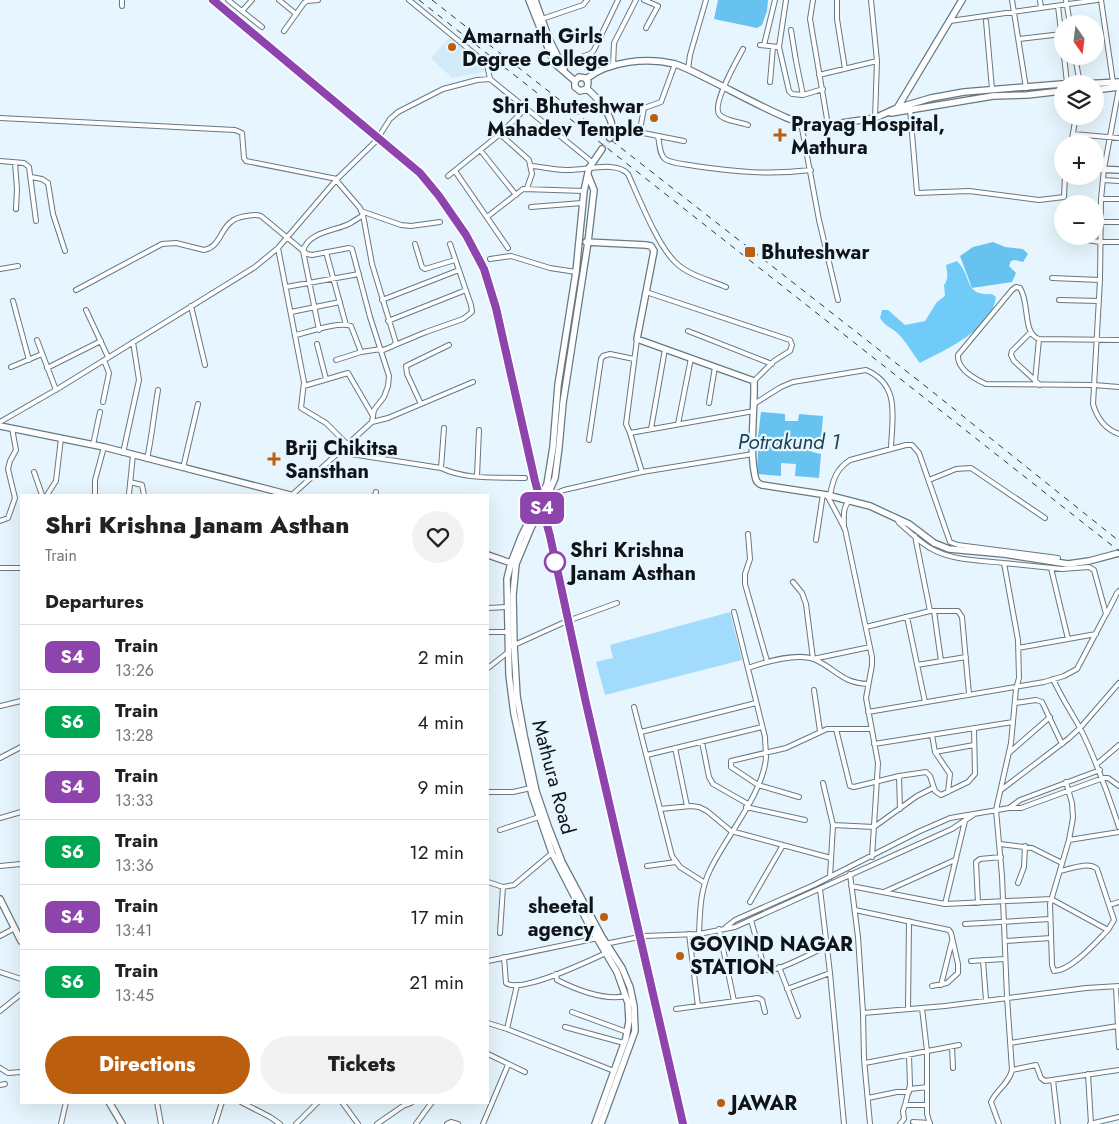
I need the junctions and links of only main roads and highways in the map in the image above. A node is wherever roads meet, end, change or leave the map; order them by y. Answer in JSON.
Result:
{"nodes":[{"id":1,"x":529,"y":0,"type":"edge"},
{"id":2,"x":962,"y":0,"type":"edge"},
{"id":3,"x":537,"y":1,"type":"edge"},
{"id":4,"x":566,"y":73,"type":"junction"},
{"id":5,"x":586,"y":79,"type":"junction"},
{"id":6,"x":575,"y":80,"type":"junction"},
{"id":7,"x":1054,"y":85,"type":"edge"},
{"id":8,"x":1119,"y":88,"type":"edge"},
{"id":9,"x":587,"y":89,"type":"junction"},
{"id":10,"x":1104,"y":89,"type":"edge"},
{"id":11,"x":1054,"y":92,"type":"edge"},
{"id":12,"x":896,"y":110,"type":"junction"},
{"id":13,"x":611,"y":136,"type":"road end"},
{"id":14,"x":602,"y":149,"type":"tunnel mouth"},
{"id":15,"x":590,"y":168,"type":"junction"},
{"id":16,"x":1104,"y":170,"type":"edge"},
{"id":17,"x":1119,"y":170,"type":"edge"},
{"id":18,"x":579,"y":242,"type":"junction"},
{"id":19,"x":588,"y":242,"type":"junction"},
{"id":20,"x":0,"y":424,"type":"edge"},
{"id":21,"x":285,"y":494,"type":"edge"},
{"id":22,"x":1119,"y":553,"type":"edge"},
{"id":23,"x":489,"y":555,"type":"edge"},
{"id":24,"x":513,"y":564,"type":"junction"},
{"id":25,"x":510,"y":649,"type":"junction"},
{"id":26,"x":533,"y":788,"type":"junction"},
{"id":27,"x":0,"y":899,"type":"edge"},
{"id":28,"x":20,"y":937,"type":"edge"},
{"id":29,"x":599,"y":938,"type":"junction"},
{"id":30,"x":603,"y":945,"type":"junction"},
{"id":31,"x":110,"y":1104,"type":"edge"},
{"id":32,"x":122,"y":1124,"type":"edge"},
{"id":33,"x":595,"y":1124,"type":"edge"},
{"id":34,"x":601,"y":1124,"type":"edge"}],
"edges":[{"from":1,"to":4,"type":"main road"},
{"from":2,"to":12,"type":"main road"},
{"from":3,"to":4,"type":"main road"},
{"from":4,"to":6,"type":"main road"},
{"from":5,"to":6,"type":"main road"},
{"from":5,"to":9,"type":"main road"},
{"from":5,"to":12,"type":"main road"},
{"from":6,"to":9,"type":"main road"},
{"from":7,"to":12,"type":"main road"},
{"from":8,"to":10,"type":"main road"},
{"from":9,"to":13,"type":"main road"},
{"from":11,"to":12,"type":"main road"},
{"from":14,"to":15,"type":"main road"},
{"from":15,"to":18,"type":"main road"},
{"from":15,"to":19,"type":"main road"},
{"from":16,"to":17,"type":"main road"},
{"from":18,"to":19,"type":"main road"},
{"from":18,"to":24,"type":"main road"},
{"from":19,"to":22,"type":"main road"},
{"from":19,"to":24,"type":"main road"},
{"from":20,"to":21,"type":"main road"},
{"from":23,"to":24,"type":"main road"},
{"from":24,"to":25,"type":"main road","name":"Mathura Road"},
{"from":24,"to":25,"type":"main road"},
{"from":25,"to":26,"type":"main road","name":"Mathura Road"},
{"from":25,"to":26,"type":"main road"},
{"from":26,"to":29,"type":"main road","name":"Mathura Road"},
{"from":26,"to":29,"type":"main road"},
{"from":27,"to":28,"type":"main road"},
{"from":29,"to":30,"type":"main road"},
{"from":30,"to":33,"type":"main road"},
{"from":30,"to":34,"type":"main road"},
{"from":31,"to":32,"type":"main road"}]}
